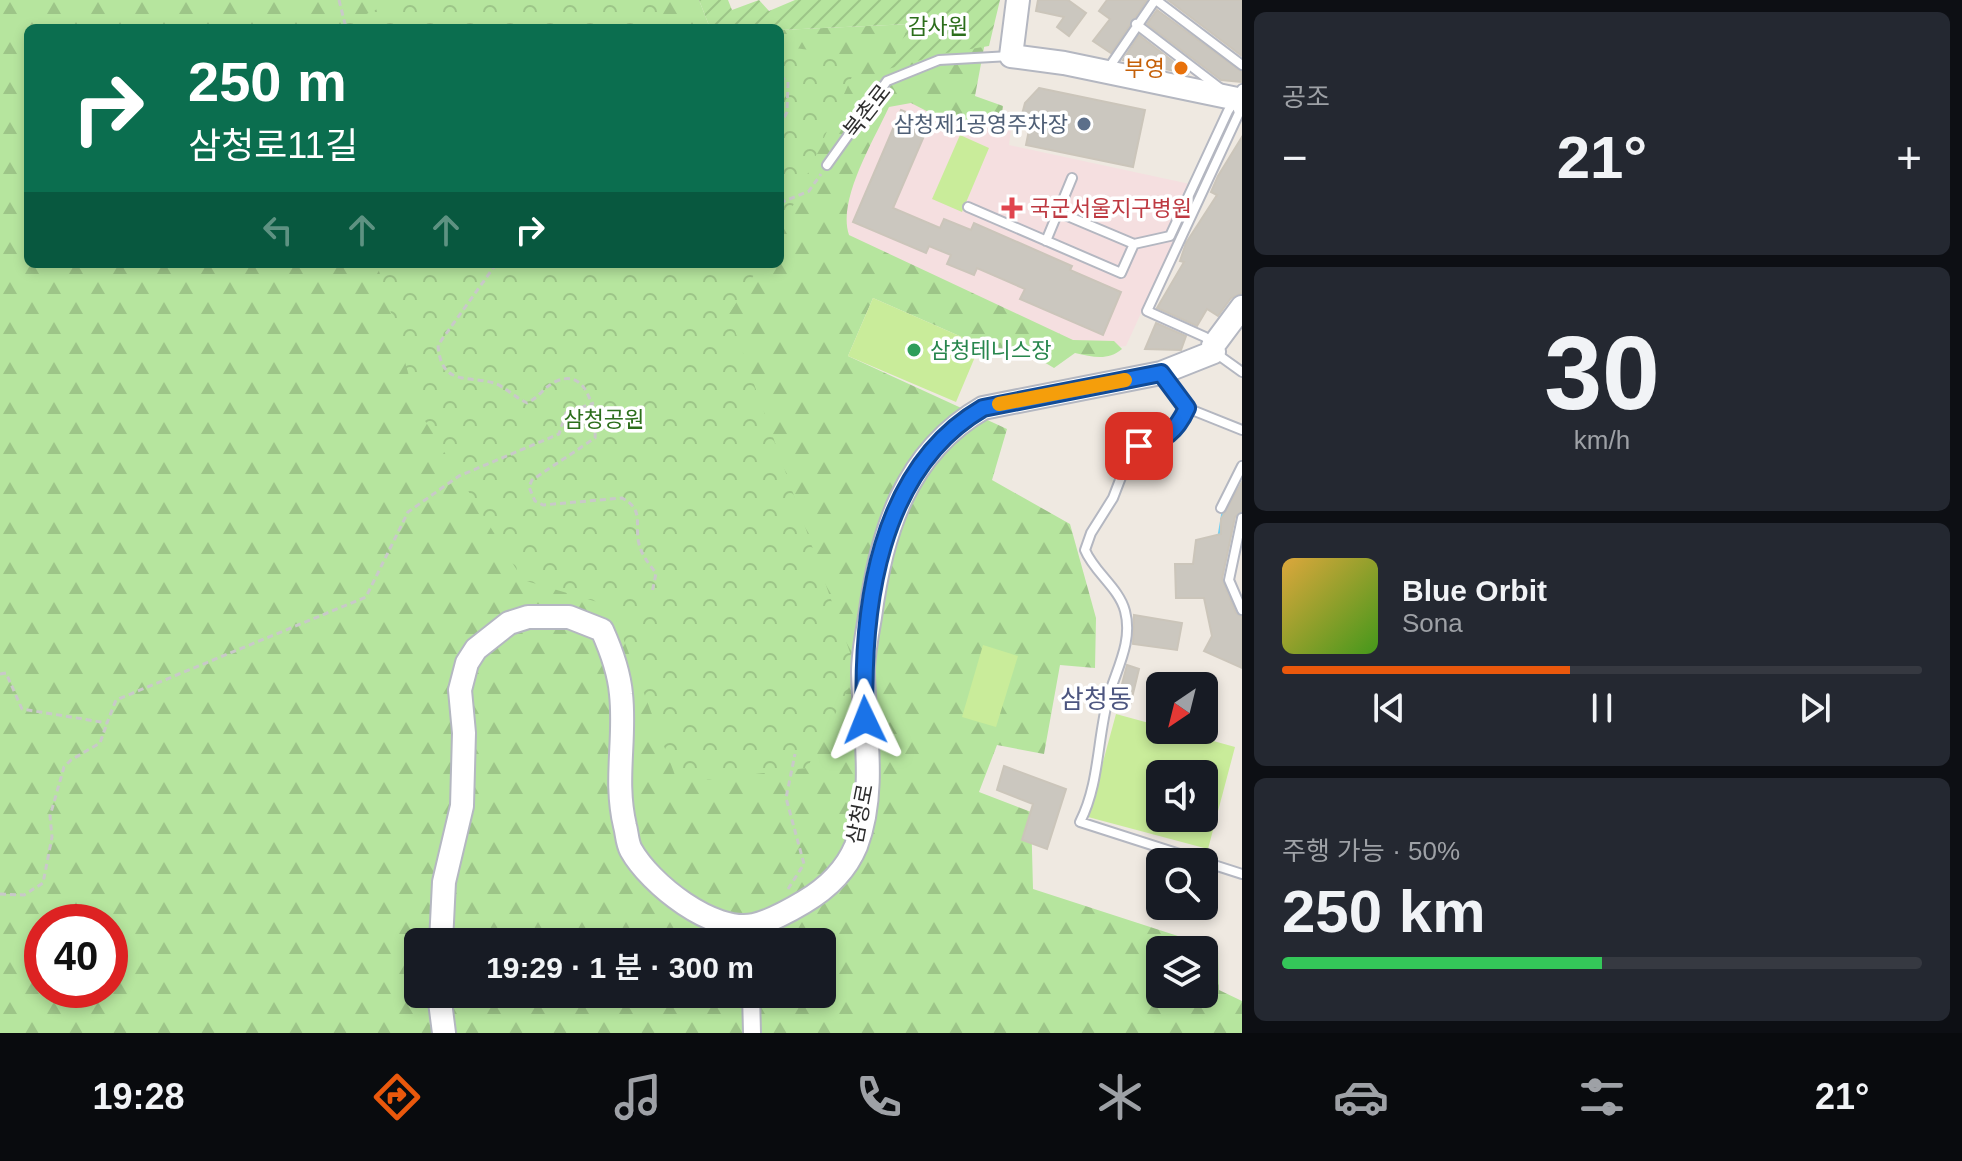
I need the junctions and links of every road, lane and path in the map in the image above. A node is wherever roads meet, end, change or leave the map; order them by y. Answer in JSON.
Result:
{"nodes":[{"id":1,"x":339,"y":0,"type":"edge"},
{"id":2,"x":1018,"y":0,"type":"edge"},
{"id":3,"x":1155,"y":0,"type":"edge"},
{"id":4,"x":345,"y":24,"type":"edge"},
{"id":5,"x":1136,"y":24,"type":"junction"},
{"id":6,"x":1011,"y":56,"type":"junction"},
{"id":7,"x":1242,"y":65,"type":"edge"},
{"id":8,"x":1106,"y":71,"type":"junction"},
{"id":9,"x":784,"y":79,"type":"edge"},
{"id":10,"x":1240,"y":96,"type":"edge"},
{"id":11,"x":784,"y":118,"type":"edge"},
{"id":12,"x":827,"y":165,"type":"joint"},
{"id":13,"x":1072,"y":178,"type":"dead end"},
{"id":14,"x":784,"y":201,"type":"edge"},
{"id":15,"x":968,"y":207,"type":"dead end"},
{"id":16,"x":1058,"y":212,"type":"junction"},
{"id":17,"x":1046,"y":241,"type":"junction"},
{"id":18,"x":1134,"y":244,"type":"junction"},
{"id":19,"x":493,"y":268,"type":"edge"},
{"id":20,"x":1242,"y":307,"type":"edge"},
{"id":21,"x":1214,"y":349,"type":"junction"},
{"id":22,"x":1242,"y":372,"type":"edge"},
{"id":23,"x":1161,"y":373,"type":"junction"},
{"id":24,"x":594,"y":403,"type":"junction"},
{"id":25,"x":1187,"y":408,"type":"junction"},
{"id":26,"x":1242,"y":430,"type":"edge"},
{"id":27,"x":1242,"y":466,"type":"edge"},
{"id":28,"x":1221,"y":508,"type":"dead end"},
{"id":29,"x":1242,"y":518,"type":"edge"},
{"id":30,"x":652,"y":593,"type":"dead end"},
{"id":31,"x":1242,"y":610,"type":"edge"},
{"id":32,"x":0,"y":674,"type":"edge"},
{"id":33,"x":107,"y":723,"type":"junction"},
{"id":34,"x":795,"y":754,"type":"dead end"},
{"id":35,"x":1242,"y":874,"type":"edge"},
{"id":36,"x":790,"y":888,"type":"dead end"},
{"id":37,"x":0,"y":894,"type":"edge"},
{"id":38,"x":442,"y":928,"type":"edge"},
{"id":39,"x":736,"y":928,"type":"edge"},
{"id":40,"x":764,"y":928,"type":"edge"},
{"id":41,"x":441,"y":1008,"type":"edge"},
{"id":42,"x":751,"y":1008,"type":"edge"},
{"id":43,"x":444,"y":1033,"type":"edge"},
{"id":44,"x":752,"y":1033,"type":"edge"}],
"edges":[{"from":1,"to":4,"type":"path"},
{"from":2,"to":6,"type":"street"},
{"from":3,"to":5,"type":"lane"},
{"from":3,"to":7,"type":"lane"},
{"from":5,"to":8,"type":"lane"},
{"from":5,"to":10,"type":"lane"},
{"from":6,"to":8,"type":"street","name":"북촌로"},
{"from":6,"to":12,"type":"lane","name":"북촌로"},
{"from":8,"to":10,"type":"street","name":"북촌로"},
{"from":9,"to":11,"type":"path"},
{"from":10,"to":18,"type":"lane"},
{"from":10,"to":21,"type":"lane"},
{"from":12,"to":14,"type":"path"},
{"from":13,"to":16,"type":"lane"},
{"from":15,"to":17,"type":"lane"},
{"from":16,"to":17,"type":"lane"},
{"from":16,"to":18,"type":"lane"},
{"from":17,"to":18,"type":"lane"},
{"from":19,"to":24,"type":"path"},
{"from":20,"to":21,"type":"street"},
{"from":21,"to":22,"type":"lane"},
{"from":21,"to":23,"type":"street","name":"삼청로"},
{"from":23,"to":25,"type":"lane"},
{"from":23,"to":40,"type":"street","name":"삼청로"},
{"from":24,"to":30,"type":"path"},
{"from":24,"to":33,"type":"path"},
{"from":25,"to":26,"type":"lane"},
{"from":25,"to":35,"type":"lane"},
{"from":27,"to":28,"type":"lane"},
{"from":29,"to":31,"type":"lane"},
{"from":32,"to":33,"type":"path"},
{"from":33,"to":37,"type":"path"},
{"from":34,"to":36,"type":"path"},
{"from":38,"to":39,"type":"street","name":"삼청로"},
{"from":41,"to":43,"type":"street"},
{"from":42,"to":44,"type":"street"}]}
